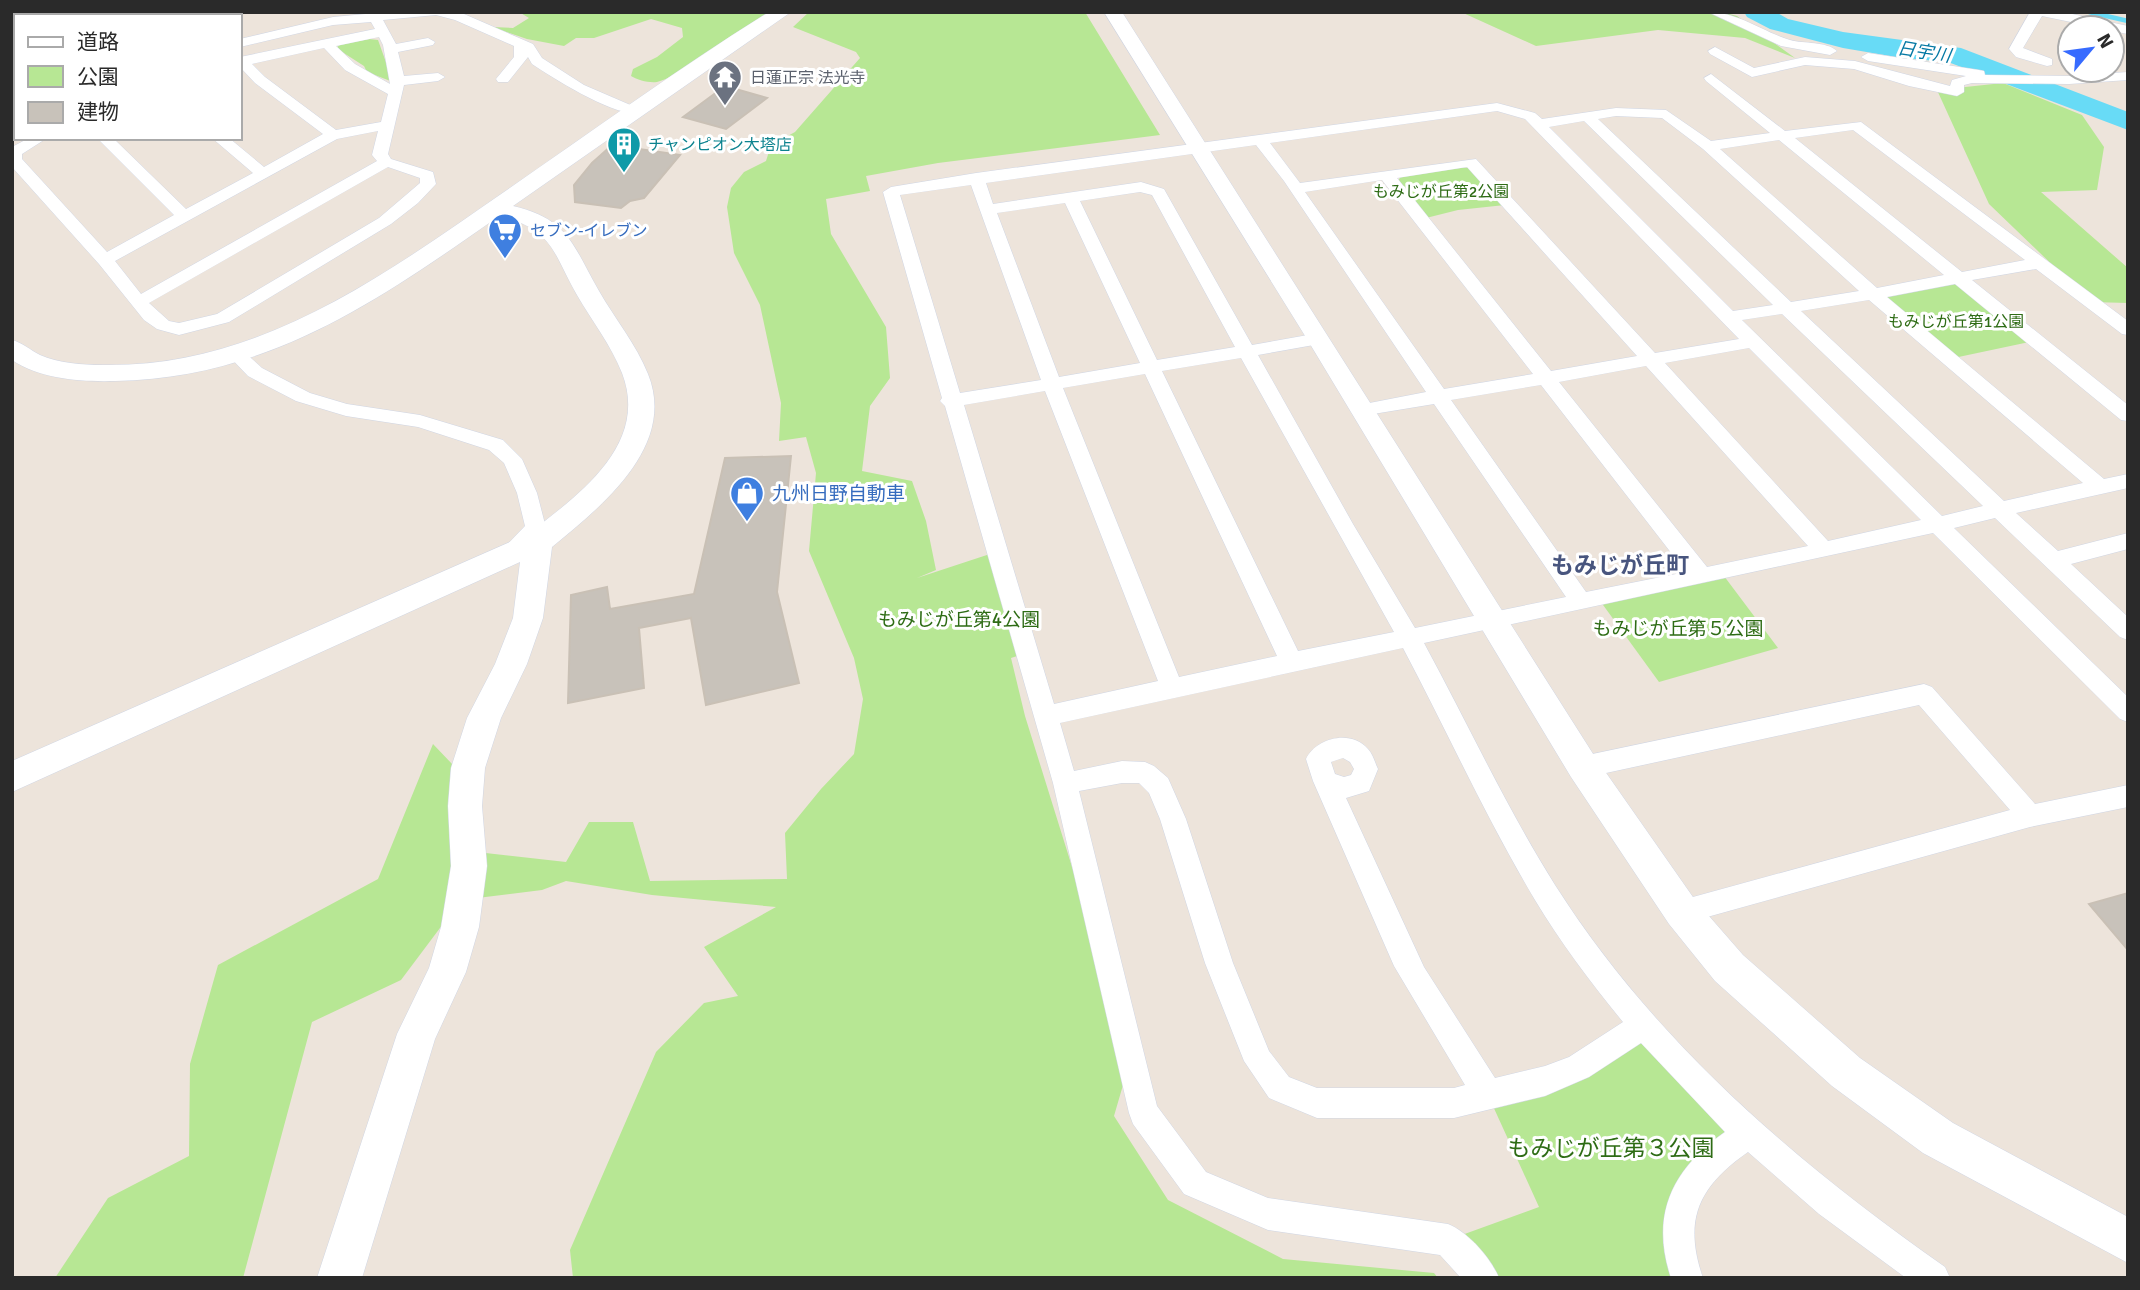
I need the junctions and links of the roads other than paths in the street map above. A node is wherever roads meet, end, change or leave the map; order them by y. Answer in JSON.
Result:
{"nodes":[{"id":1,"x":419,"y":12,"type":"edge"},
{"id":2,"x":436,"y":12,"type":"edge"},
{"id":3,"x":782,"y":12,"type":"edge"},
{"id":4,"x":1112,"y":12,"type":"edge"},
{"id":5,"x":1714,"y":12,"type":"edge"},
{"id":6,"x":1740,"y":12,"type":"edge"},
{"id":7,"x":2037,"y":12,"type":"edge"},
{"id":8,"x":2043,"y":12,"type":"edge"},
{"id":9,"x":356,"y":15,"type":"edge"},
{"id":10,"x":379,"y":26,"type":"junction"},
{"id":11,"x":2128,"y":30,"type":"edge"},
{"id":12,"x":428,"y":42,"type":"dead end"},
{"id":13,"x":242,"y":43,"type":"edge"},
{"id":14,"x":328,"y":44,"type":"junction"},
{"id":15,"x":521,"y":44,"type":"junction"},
{"id":16,"x":392,"y":49,"type":"junction"},
{"id":17,"x":1715,"y":51,"type":"dead end"},
{"id":18,"x":242,"y":62,"type":"edge"},
{"id":19,"x":2047,"y":62,"type":"dead end"},
{"id":20,"x":242,"y":63,"type":"edge"},
{"id":21,"x":1927,"y":64,"type":"junction"},
{"id":22,"x":2128,"y":76,"type":"edge"},
{"id":23,"x":438,"y":77,"type":"dead end"},
{"id":24,"x":1711,"y":78,"type":"dead end"},
{"id":25,"x":503,"y":79,"type":"dead end"},
{"id":26,"x":2006,"y":79,"type":"junction"},
{"id":27,"x":397,"y":87,"type":"junction"},
{"id":28,"x":635,"y":110,"type":"junction"},
{"id":29,"x":1588,"y":117,"type":"junction"},
{"id":30,"x":1540,"y":124,"type":"junction"},
{"id":31,"x":387,"y":125,"type":"junction"},
{"id":32,"x":332,"y":135,"type":"junction"},
{"id":33,"x":1781,"y":136,"type":"junction"},
{"id":34,"x":36,"y":140,"type":"edge"},
{"id":35,"x":106,"y":140,"type":"edge"},
{"id":36,"x":221,"y":140,"type":"edge"},
{"id":37,"x":1260,"y":141,"type":"junction"},
{"id":38,"x":1708,"y":146,"type":"junction"},
{"id":39,"x":1199,"y":148,"type":"junction"},
{"id":40,"x":386,"y":162,"type":"junction"},
{"id":41,"x":261,"y":172,"type":"junction"},
{"id":42,"x":1386,"y":175,"type":"junction"},
{"id":43,"x":976,"y":178,"type":"junction"},
{"id":44,"x":1295,"y":189,"type":"junction"},
{"id":45,"x":1071,"y":198,"type":"junction"},
{"id":46,"x":497,"y":209,"type":"junction"},
{"id":47,"x":989,"y":209,"type":"junction"},
{"id":48,"x":184,"y":216,"type":"junction"},
{"id":49,"x":105,"y":260,"type":"junction"},
{"id":50,"x":2038,"y":263,"type":"junction"},
{"id":51,"x":1956,"y":279,"type":"junction"},
{"id":52,"x":1874,"y":294,"type":"junction"},
{"id":53,"x":139,"y":302,"type":"junction"},
{"id":54,"x":1789,"y":308,"type":"junction"},
{"id":55,"x":1730,"y":317,"type":"junction"},
{"id":56,"x":2128,"y":330,"type":"edge"},
{"id":57,"x":1319,"y":339,"type":"junction"},
{"id":58,"x":1753,"y":342,"type":"junction"},
{"id":59,"x":12,"y":348,"type":"edge"},
{"id":60,"x":1248,"y":351,"type":"junction"},
{"id":61,"x":236,"y":354,"type":"junction"},
{"id":62,"x":1651,"y":361,"type":"junction"},
{"id":63,"x":1153,"y":367,"type":"junction"},
{"id":64,"x":1548,"y":378,"type":"junction"},
{"id":65,"x":1052,"y":384,"type":"junction"},
{"id":66,"x":1438,"y":397,"type":"junction"},
{"id":67,"x":950,"y":401,"type":"junction"},
{"id":68,"x":1361,"y":410,"type":"junction"},
{"id":69,"x":2128,"y":415,"type":"edge"},
{"id":70,"x":2128,"y":481,"type":"edge"},
{"id":71,"x":2100,"y":487,"type":"junction"},
{"id":72,"x":2002,"y":510,"type":"junction"},
{"id":73,"x":1937,"y":524,"type":"junction"},
{"id":74,"x":2128,"y":541,"type":"edge"},
{"id":75,"x":538,"y":542,"type":"junction"},
{"id":76,"x":1824,"y":550,"type":"junction"},
{"id":77,"x":505,"y":558,"type":"junction"},
{"id":78,"x":2055,"y":559,"type":"junction"},
{"id":79,"x":1703,"y":576,"type":"junction"},
{"id":80,"x":1581,"y":602,"type":"junction"},
{"id":81,"x":1490,"y":621,"type":"junction"},
{"id":82,"x":2128,"y":631,"type":"edge"},
{"id":83,"x":1409,"y":638,"type":"junction"},
{"id":84,"x":1292,"y":662,"type":"junction"},
{"id":85,"x":1172,"y":687,"type":"junction"},
{"id":86,"x":2128,"y":712,"type":"edge"},
{"id":87,"x":1046,"y":716,"type":"junction"},
{"id":88,"x":1583,"y":767,"type":"junction"},
{"id":89,"x":12,"y":777,"type":"edge"},
{"id":90,"x":1325,"y":781,"type":"dead end"},
{"id":91,"x":1065,"y":783,"type":"junction"},
{"id":92,"x":2128,"y":796,"type":"edge"},
{"id":93,"x":2030,"y":816,"type":"junction"},
{"id":94,"x":1682,"y":912,"type":"junction"},
{"id":95,"x":1643,"y":1025,"type":"junction"},
{"id":96,"x":1487,"y":1093,"type":"junction"},
{"id":97,"x":1748,"y":1134,"type":"junction"},
{"id":98,"x":2128,"y":1241,"type":"edge"},
{"id":99,"x":339,"y":1278,"type":"edge"},
{"id":100,"x":1483,"y":1278,"type":"edge"},
{"id":101,"x":1687,"y":1278,"type":"edge"},
{"id":102,"x":1934,"y":1278,"type":"edge"}],
"edges":[{"from":1,"to":2,"type":"street"},
{"from":1,"to":10,"type":"street"},
{"from":2,"to":15,"type":"street"},
{"from":3,"to":28,"type":"street"},
{"from":4,"to":39,"type":"street"},
{"from":5,"to":21,"type":"street"},
{"from":6,"to":21,"type":"street"},
{"from":7,"to":19,"type":"street"},
{"from":8,"to":11,"type":"street"},
{"from":9,"to":10,"type":"street"},
{"from":9,"to":13,"type":"street"},
{"from":10,"to":14,"type":"street"},
{"from":10,"to":16,"type":"street"},
{"from":12,"to":16,"type":"street"},
{"from":14,"to":18,"type":"street"},
{"from":14,"to":27,"type":"street"},
{"from":15,"to":25,"type":"street"},
{"from":15,"to":28,"type":"street"},
{"from":16,"to":27,"type":"street"},
{"from":17,"to":26,"type":"street"},
{"from":20,"to":32,"type":"street"},
{"from":21,"to":26,"type":"street"},
{"from":22,"to":26,"type":"street"},
{"from":23,"to":27,"type":"street"},
{"from":24,"to":33,"type":"street"},
{"from":27,"to":31,"type":"street"},
{"from":28,"to":46,"type":"street"},
{"from":29,"to":30,"type":"street"},
{"from":29,"to":38,"type":"street"},
{"from":29,"to":54,"type":"street"},
{"from":30,"to":37,"type":"street"},
{"from":30,"to":55,"type":"street"},
{"from":31,"to":32,"type":"street"},
{"from":31,"to":40,"type":"street"},
{"from":32,"to":41,"type":"street"},
{"from":33,"to":38,"type":"street"},
{"from":33,"to":50,"type":"street"},
{"from":33,"to":51,"type":"street"},
{"from":34,"to":49,"type":"street"},
{"from":35,"to":48,"type":"street"},
{"from":36,"to":41,"type":"street"},
{"from":37,"to":39,"type":"street"},
{"from":37,"to":44,"type":"street"},
{"from":38,"to":52,"type":"street"},
{"from":39,"to":43,"type":"street"},
{"from":39,"to":57,"type":"street"},
{"from":40,"to":53,"type":"street"},
{"from":40,"to":53,"type":"street"},
{"from":41,"to":48,"type":"street"},
{"from":42,"to":44,"type":"street"},
{"from":42,"to":62,"type":"street"},
{"from":42,"to":64,"type":"street"},
{"from":43,"to":47,"type":"street"},
{"from":43,"to":67,"type":"street"},
{"from":44,"to":66,"type":"street"},
{"from":45,"to":47,"type":"street"},
{"from":45,"to":60,"type":"street"},
{"from":45,"to":63,"type":"street"},
{"from":46,"to":61,"type":"street"},
{"from":46,"to":75,"type":"street"},
{"from":47,"to":65,"type":"street"},
{"from":48,"to":49,"type":"street"},
{"from":49,"to":53,"type":"street"},
{"from":50,"to":51,"type":"street"},
{"from":50,"to":56,"type":"street"},
{"from":51,"to":52,"type":"street"},
{"from":51,"to":69,"type":"street"},
{"from":52,"to":54,"type":"street"},
{"from":52,"to":71,"type":"street"},
{"from":54,"to":55,"type":"street"},
{"from":54,"to":72,"type":"street"},
{"from":55,"to":58,"type":"street"},
{"from":57,"to":60,"type":"street"},
{"from":57,"to":68,"type":"street"},
{"from":58,"to":62,"type":"street"},
{"from":58,"to":73,"type":"street"},
{"from":59,"to":61,"type":"street"},
{"from":60,"to":63,"type":"street"},
{"from":60,"to":83,"type":"street"},
{"from":61,"to":77,"type":"street"},
{"from":62,"to":64,"type":"street"},
{"from":62,"to":76,"type":"street"},
{"from":63,"to":65,"type":"street"},
{"from":63,"to":84,"type":"street"},
{"from":64,"to":66,"type":"street"},
{"from":64,"to":79,"type":"street"},
{"from":65,"to":67,"type":"street"},
{"from":65,"to":85,"type":"street"},
{"from":66,"to":68,"type":"street"},
{"from":66,"to":80,"type":"street"},
{"from":67,"to":87,"type":"street"},
{"from":68,"to":81,"type":"street"},
{"from":70,"to":71,"type":"street"},
{"from":71,"to":72,"type":"street"},
{"from":72,"to":73,"type":"street"},
{"from":72,"to":78,"type":"street"},
{"from":73,"to":76,"type":"street"},
{"from":73,"to":86,"type":"street"},
{"from":74,"to":78,"type":"street"},
{"from":75,"to":77,"type":"street"},
{"from":75,"to":99,"type":"street"},
{"from":76,"to":79,"type":"street"},
{"from":77,"to":89,"type":"street"},
{"from":78,"to":82,"type":"street"},
{"from":79,"to":80,"type":"street"},
{"from":80,"to":81,"type":"street"},
{"from":81,"to":83,"type":"street"},
{"from":81,"to":88,"type":"street"},
{"from":83,"to":84,"type":"street"},
{"from":83,"to":95,"type":"street"},
{"from":84,"to":85,"type":"street"},
{"from":85,"to":87,"type":"street"},
{"from":87,"to":91,"type":"street"},
{"from":88,"to":93,"type":"street"},
{"from":88,"to":94,"type":"street"},
{"from":90,"to":96,"type":"street"},
{"from":91,"to":96,"type":"street"},
{"from":91,"to":100,"type":"street"},
{"from":92,"to":93,"type":"street"},
{"from":93,"to":94,"type":"street"},
{"from":94,"to":98,"type":"street"},
{"from":95,"to":96,"type":"street"},
{"from":95,"to":97,"type":"street"},
{"from":97,"to":101,"type":"street"},
{"from":97,"to":102,"type":"street"}]}
